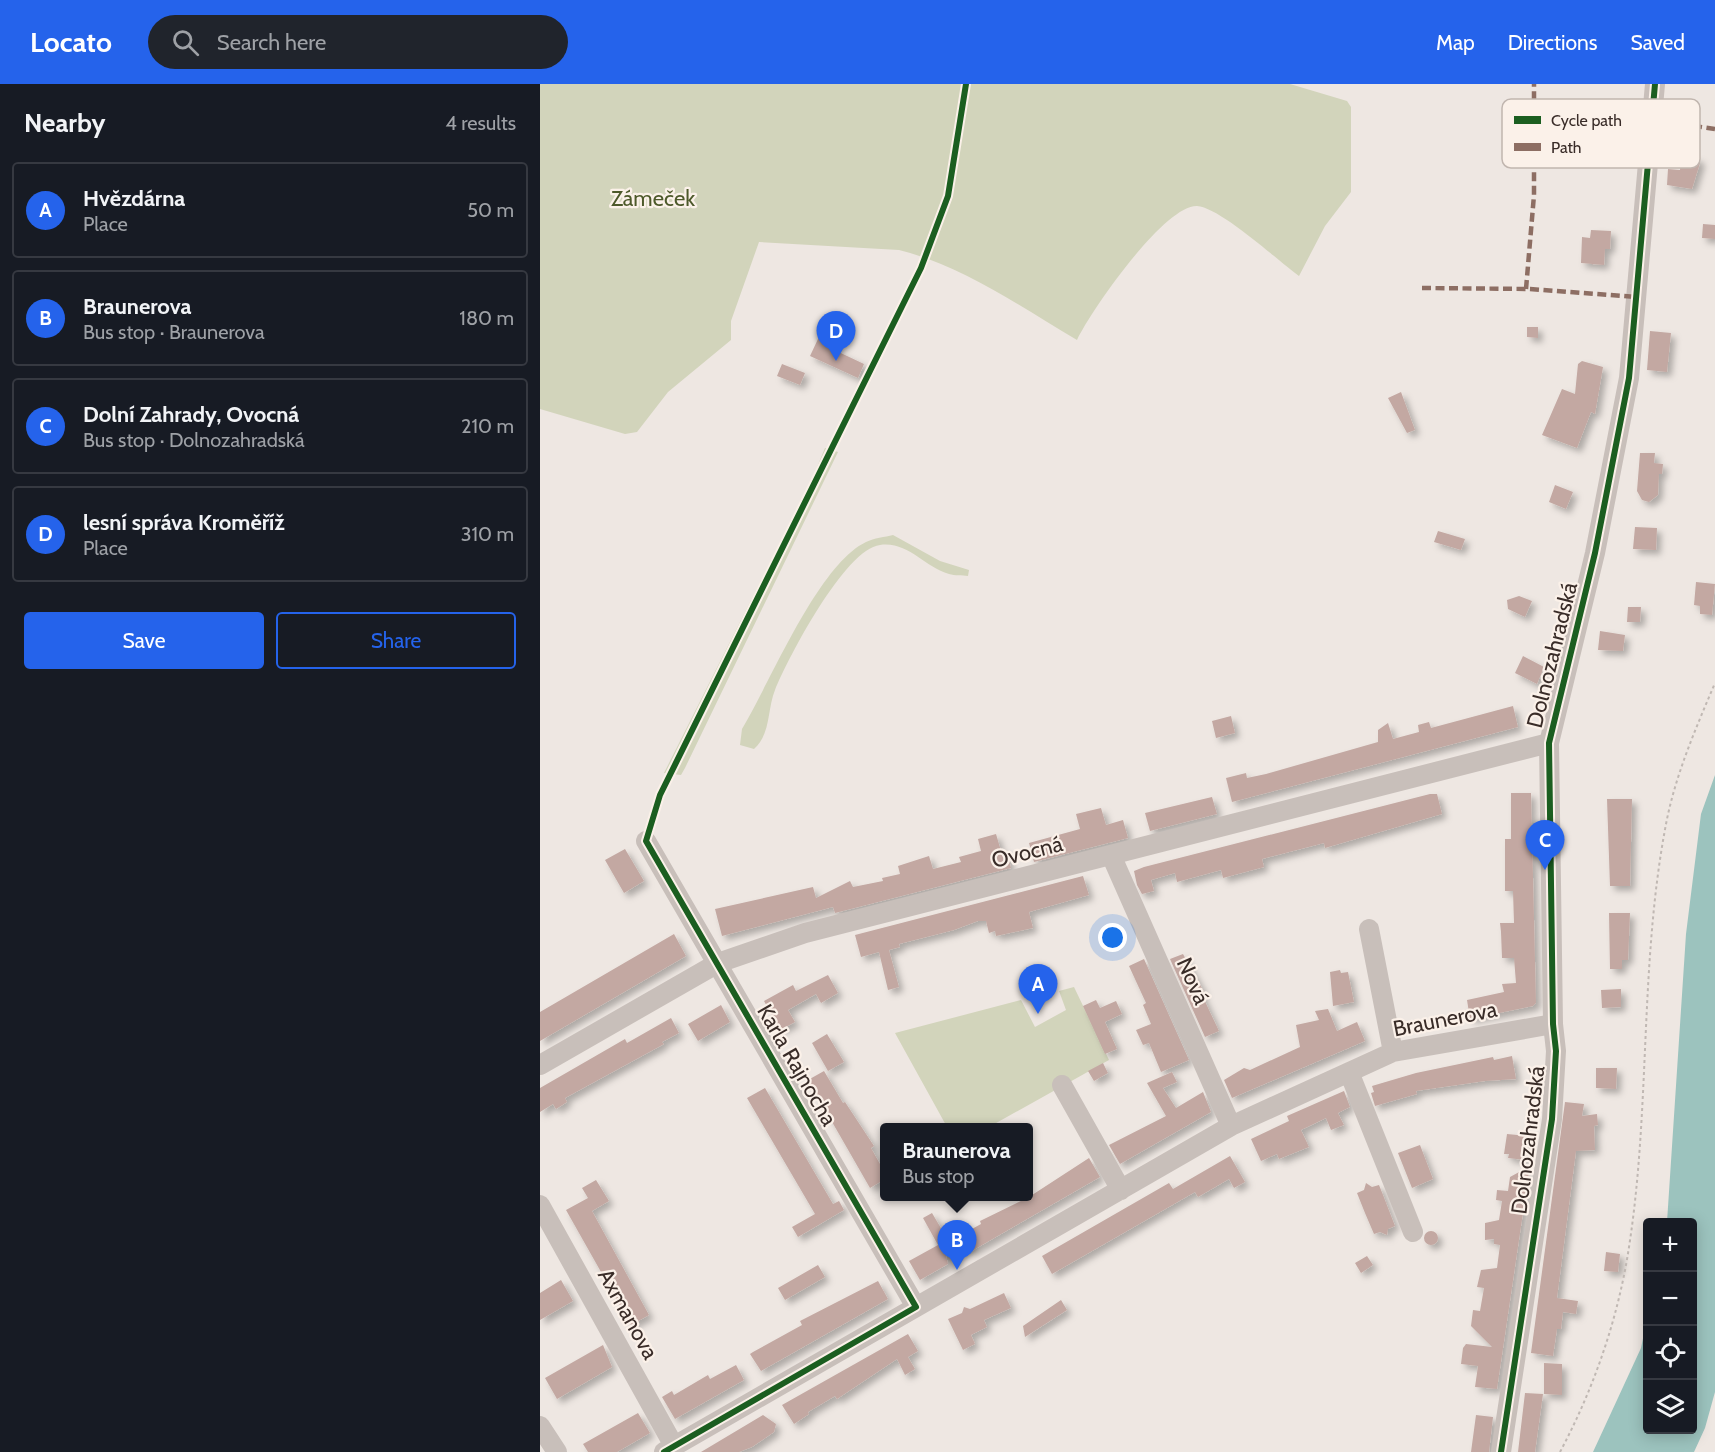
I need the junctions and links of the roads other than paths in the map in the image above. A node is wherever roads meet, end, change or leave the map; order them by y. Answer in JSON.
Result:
{"nodes":[{"id":1,"x":1655,"y":84,"type":"edge"},
{"id":2,"x":1654,"y":99,"type":"edge"},
{"id":3,"x":1648,"y":168,"type":"edge"},
{"id":4,"x":1549,"y":743,"type":"junction"},
{"id":5,"x":646,"y":841,"type":"dead end"},
{"id":6,"x":1111,"y":855,"type":"junction"},
{"id":7,"x":1369,"y":929,"type":"dead end"},
{"id":8,"x":718,"y":963,"type":"junction"},
{"id":9,"x":1553,"y":1024,"type":"junction"},
{"id":10,"x":1393,"y":1052,"type":"junction"},
{"id":11,"x":540,"y":1065,"type":"edge"},
{"id":12,"x":1349,"y":1072,"type":"junction"},
{"id":13,"x":1062,"y":1085,"type":"dead end"},
{"id":14,"x":1231,"y":1126,"type":"junction"},
{"id":15,"x":1120,"y":1190,"type":"junction"},
{"id":16,"x":540,"y":1205,"type":"edge"},
{"id":17,"x":1413,"y":1233,"type":"dead end"},
{"id":18,"x":916,"y":1307,"type":"junction"},
{"id":19,"x":669,"y":1449,"type":"edge"},
{"id":20,"x":1501,"y":1452,"type":"edge"}],
"edges":[{"from":1,"to":2,"type":"street","name":"Dolnozahradská"},
{"from":3,"to":4,"type":"street","name":"Dolnozahradská"},
{"from":4,"to":6,"type":"street","name":"Ovocná"},
{"from":4,"to":9,"type":"street","name":"Dolnozahradská"},
{"from":5,"to":8,"type":"street","name":"Karla Rajnocha"},
{"from":6,"to":8,"type":"street","name":"Ovocná"},
{"from":6,"to":14,"type":"street","name":"Nová"},
{"from":7,"to":10,"type":"street"},
{"from":8,"to":11,"type":"street","name":"Ovocná"},
{"from":8,"to":18,"type":"street","name":"Karla Rajnocha"},
{"from":9,"to":10,"type":"street","name":"Braunerova"},
{"from":9,"to":20,"type":"street","name":"Dolnozahradská"},
{"from":10,"to":12,"type":"street","name":"Braunerova"},
{"from":12,"to":14,"type":"street","name":"Braunerova"},
{"from":12,"to":17,"type":"street"},
{"from":13,"to":15,"type":"street"},
{"from":14,"to":15,"type":"street","name":"Braunerova"},
{"from":15,"to":18,"type":"street","name":"Braunerova"},
{"from":16,"to":19,"type":"street","name":"Axmanova"},
{"from":18,"to":19,"type":"street","name":"Braunerova"}]}
